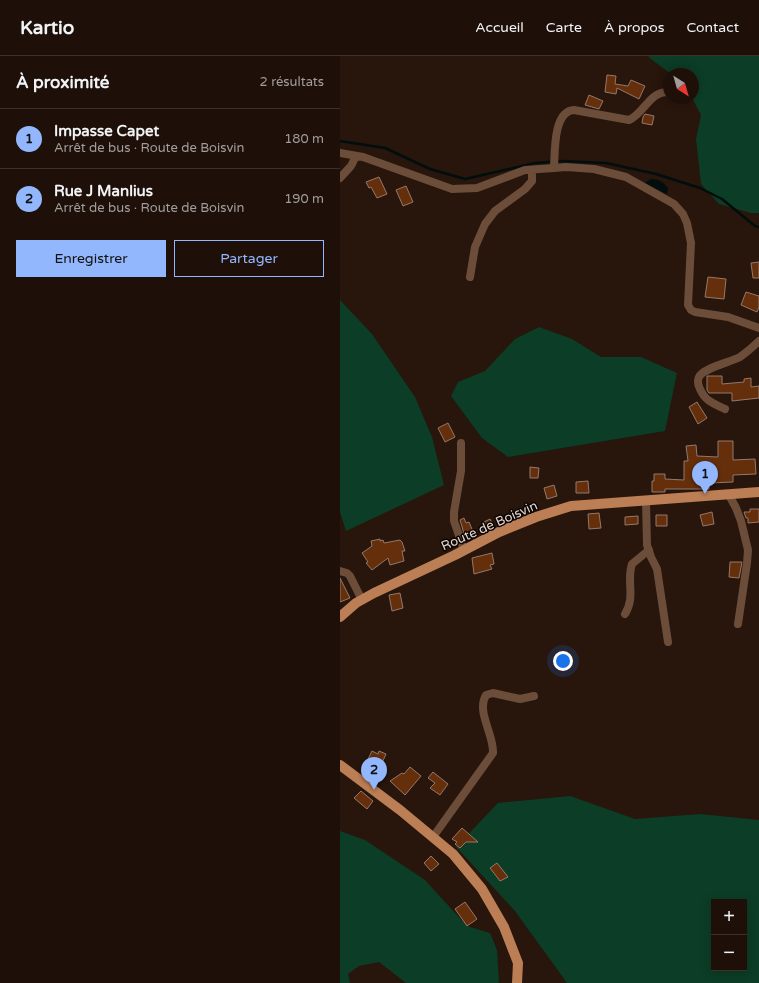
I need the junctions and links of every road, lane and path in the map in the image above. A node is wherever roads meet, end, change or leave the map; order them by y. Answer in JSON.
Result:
{"nodes":[{"id":1,"x":663,"y":93,"type":"edge"},
{"id":2,"x":340,"y":152,"type":"edge"},
{"id":3,"x":356,"y":156,"type":"junction"},
{"id":4,"x":554,"y":168,"type":"junction"},
{"id":5,"x":532,"y":170,"type":"junction"},
{"id":6,"x":340,"y":178,"type":"edge"},
{"id":7,"x":470,"y":277,"type":"dead end"},
{"id":8,"x":759,"y":328,"type":"edge"},
{"id":9,"x":759,"y":341,"type":"edge"},
{"id":10,"x":725,"y":410,"type":"dead end"},
{"id":11,"x":461,"y":443,"type":"dead end"},
{"id":12,"x":759,"y":492,"type":"edge"},
{"id":13,"x":729,"y":495,"type":"junction"},
{"id":14,"x":646,"y":501,"type":"junction"},
{"id":15,"x":464,"y":550,"type":"junction"},
{"id":16,"x":649,"y":550,"type":"junction"},
{"id":17,"x":340,"y":571,"type":"edge"},
{"id":18,"x":362,"y":600,"type":"junction"},
{"id":19,"x":341,"y":614,"type":"edge"},
{"id":20,"x":625,"y":614,"type":"dead end"},
{"id":21,"x":738,"y":624,"type":"dead end"},
{"id":22,"x":668,"y":642,"type":"dead end"},
{"id":23,"x":534,"y":696,"type":"dead end"},
{"id":24,"x":340,"y":765,"type":"edge"},
{"id":25,"x":433,"y":837,"type":"junction"},
{"id":26,"x":517,"y":983,"type":"edge"}],
"edges":[{"from":1,"to":4,"type":"street"},
{"from":2,"to":3,"type":"street"},
{"from":3,"to":5,"type":"street"},
{"from":3,"to":6,"type":"street"},
{"from":4,"to":5,"type":"street"},
{"from":4,"to":8,"type":"street"},
{"from":5,"to":7,"type":"street"},
{"from":9,"to":10,"type":"street"},
{"from":11,"to":15,"type":"street"},
{"from":12,"to":13,"type":"main road","name":"Route de Boisvin"},
{"from":13,"to":14,"type":"main road","name":"Route de Boisvin"},
{"from":13,"to":21,"type":"street"},
{"from":14,"to":15,"type":"main road","name":"Route de Boisvin"},
{"from":14,"to":16,"type":"street"},
{"from":15,"to":18,"type":"main road","name":"Route de Boisvin"},
{"from":16,"to":20,"type":"street"},
{"from":16,"to":22,"type":"street"},
{"from":17,"to":18,"type":"street"},
{"from":18,"to":19,"type":"main road","name":"Route de Boisvin"},
{"from":23,"to":25,"type":"street"},
{"from":24,"to":25,"type":"main road"},
{"from":25,"to":26,"type":"main road"}]}
